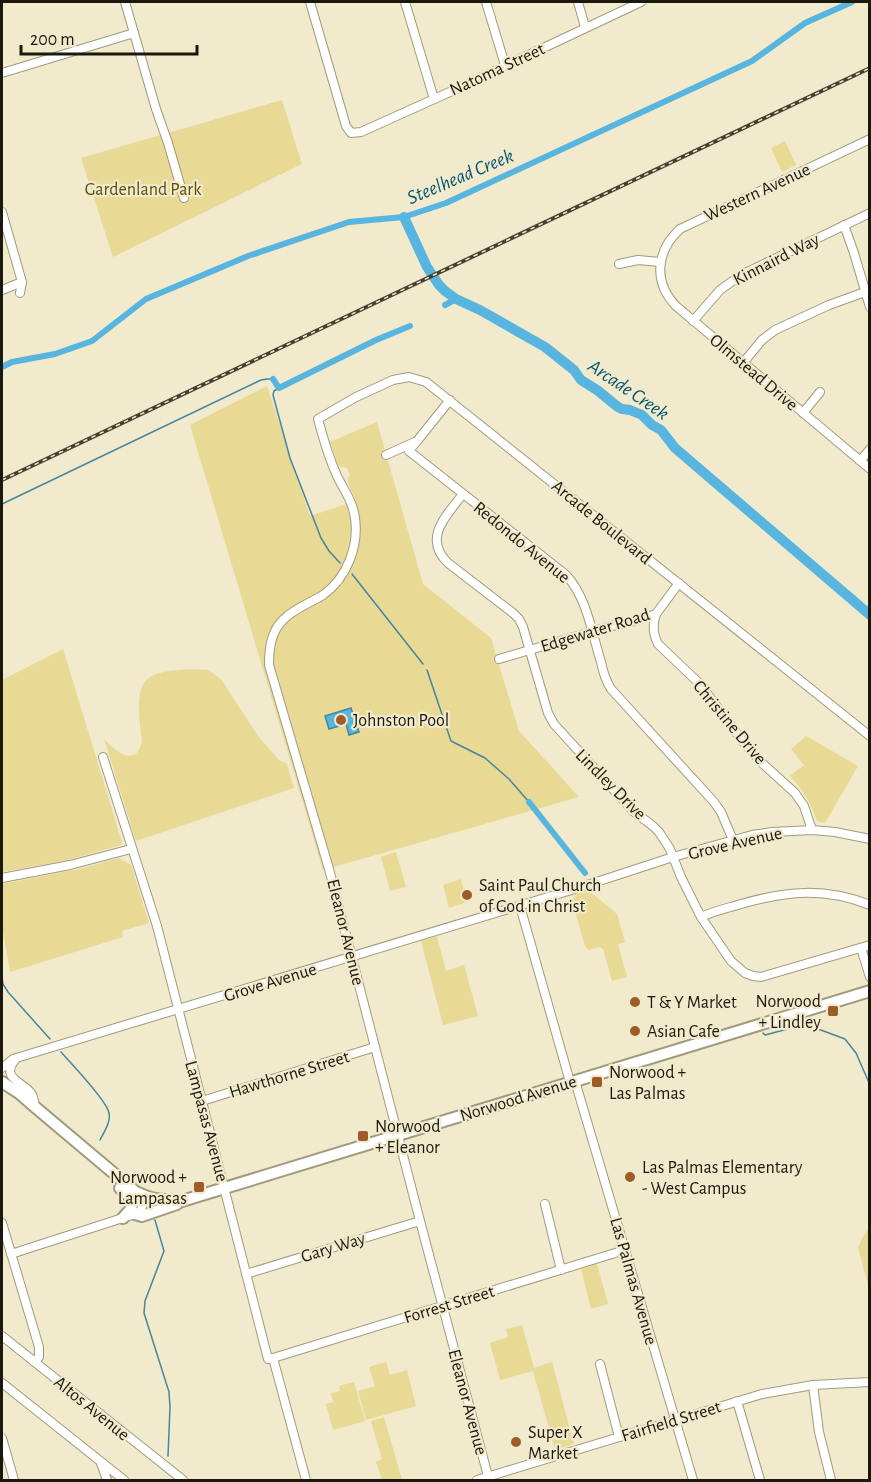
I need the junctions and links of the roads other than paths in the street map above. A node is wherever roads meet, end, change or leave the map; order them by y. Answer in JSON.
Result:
{"nodes":[{"id":1,"x":125,"y":2,"type":"edge"},
{"id":2,"x":310,"y":2,"type":"edge"},
{"id":3,"x":405,"y":2,"type":"edge"},
{"id":4,"x":486,"y":2,"type":"edge"},
{"id":5,"x":578,"y":2,"type":"edge"},
{"id":6,"x":641,"y":2,"type":"edge"},
{"id":7,"x":585,"y":27,"type":"junction"},
{"id":8,"x":134,"y":33,"type":"junction"},
{"id":9,"x":505,"y":65,"type":"junction"},
{"id":10,"x":2,"y":73,"type":"edge"},
{"id":11,"x":434,"y":99,"type":"junction"},
{"id":12,"x":870,"y":139,"type":"edge"},
{"id":13,"x":184,"y":198,"type":"dead end"},
{"id":14,"x":2,"y":212,"type":"edge"},
{"id":15,"x":870,"y":213,"type":"edge"},
{"id":16,"x":844,"y":225,"type":"junction"},
{"id":17,"x":660,"y":262,"type":"junction"},
{"id":18,"x":620,"y":264,"type":"dead end"},
{"id":19,"x":22,"y":282,"type":"junction"},
{"id":20,"x":2,"y":290,"type":"edge"},
{"id":21,"x":20,"y":292,"type":"dead end"},
{"id":22,"x":865,"y":292,"type":"junction"},
{"id":23,"x":870,"y":307,"type":"edge"},
{"id":24,"x":693,"y":321,"type":"junction"},
{"id":25,"x":743,"y":363,"type":"junction"},
{"id":26,"x":820,"y":392,"type":"dead end"},
{"id":27,"x":450,"y":400,"type":"junction"},
{"id":28,"x":802,"y":413,"type":"junction"},
{"id":29,"x":318,"y":419,"type":"joint"},
{"id":30,"x":417,"y":441,"type":"junction"},
{"id":31,"x":870,"y":449,"type":"edge"},
{"id":32,"x":386,"y":455,"type":"dead end"},
{"id":33,"x":860,"y":461,"type":"junction"},
{"id":34,"x":870,"y":469,"type":"edge"},
{"id":35,"x":464,"y":494,"type":"junction"},
{"id":36,"x":679,"y":583,"type":"junction"},
{"id":37,"x":656,"y":615,"type":"junction"},
{"id":38,"x":592,"y":631,"type":"junction"},
{"id":39,"x":529,"y":650,"type":"junction"},
{"id":40,"x":499,"y":659,"type":"dead end"},
{"id":41,"x":870,"y":736,"type":"edge"},
{"id":42,"x":103,"y":757,"type":"dead end"},
{"id":43,"x":812,"y":830,"type":"junction"},
{"id":44,"x":870,"y":839,"type":"edge"},
{"id":45,"x":733,"y":840,"type":"junction"},
{"id":46,"x":131,"y":849,"type":"junction"},
{"id":47,"x":673,"y":857,"type":"junction"},
{"id":48,"x":2,"y":878,"type":"edge"},
{"id":49,"x":870,"y":905,"type":"edge"},
{"id":50,"x":520,"y":906,"type":"junction"},
{"id":51,"x":701,"y":917,"type":"junction"},
{"id":52,"x":870,"y":945,"type":"edge"},
{"id":53,"x":861,"y":948,"type":"junction"},
{"id":54,"x":352,"y":957,"type":"junction"},
{"id":55,"x":870,"y":977,"type":"edge"},
{"id":56,"x":870,"y":991,"type":"edge"},
{"id":57,"x":178,"y":1010,"type":"junction"},
{"id":58,"x":375,"y":1047,"type":"junction"},
{"id":59,"x":18,"y":1057,"type":"junction"},
{"id":60,"x":2,"y":1060,"type":"edge"},
{"id":61,"x":2,"y":1068,"type":"edge"},
{"id":62,"x":572,"y":1081,"type":"junction"},
{"id":63,"x":2,"y":1082,"type":"edge"},
{"id":64,"x":202,"y":1101,"type":"junction"},
{"id":65,"x":35,"y":1107,"type":"junction"},
{"id":66,"x":398,"y":1135,"type":"junction"},
{"id":67,"x":95,"y":1159,"type":"junction"},
{"id":68,"x":224,"y":1188,"type":"junction"},
{"id":69,"x":145,"y":1197,"type":"junction"},
{"id":70,"x":188,"y":1199,"type":"junction"},
{"id":71,"x":545,"y":1204,"type":"dead end"},
{"id":72,"x":135,"y":1214,"type":"junction"},
{"id":73,"x":123,"y":1218,"type":"junction"},
{"id":74,"x":420,"y":1221,"type":"junction"},
{"id":75,"x":2,"y":1223,"type":"edge"},
{"id":76,"x":625,"y":1250,"type":"junction"},
{"id":77,"x":11,"y":1254,"type":"junction"},
{"id":78,"x":561,"y":1270,"type":"junction"},
{"id":79,"x":246,"y":1274,"type":"junction"},
{"id":80,"x":442,"y":1306,"type":"junction"},
{"id":81,"x":2,"y":1336,"type":"edge"},
{"id":82,"x":273,"y":1358,"type":"junction"},
{"id":83,"x":34,"y":1362,"type":"junction"},
{"id":84,"x":600,"y":1364,"type":"dead end"},
{"id":85,"x":870,"y":1382,"type":"edge"},
{"id":86,"x":2,"y":1384,"type":"edge"},
{"id":87,"x":813,"y":1385,"type":"junction"},
{"id":88,"x":737,"y":1401,"type":"junction"},
{"id":89,"x":675,"y":1420,"type":"junction"},
{"id":90,"x":619,"y":1437,"type":"junction"},
{"id":91,"x":2,"y":1438,"type":"edge"},
{"id":92,"x":101,"y":1461,"type":"junction"},
{"id":93,"x":489,"y":1479,"type":"edge"},
{"id":94,"x":14,"y":1480,"type":"edge"},
{"id":95,"x":106,"y":1480,"type":"edge"},
{"id":96,"x":124,"y":1480,"type":"edge"},
{"id":97,"x":183,"y":1480,"type":"edge"},
{"id":98,"x":306,"y":1480,"type":"edge"},
{"id":99,"x":477,"y":1480,"type":"edge"},
{"id":100,"x":693,"y":1480,"type":"edge"},
{"id":101,"x":760,"y":1480,"type":"edge"},
{"id":102,"x":831,"y":1480,"type":"edge"}],
"edges":[{"from":1,"to":8,"type":"street"},
{"from":2,"to":11,"type":"street","name":"Natoma Street"},
{"from":3,"to":11,"type":"street"},
{"from":4,"to":9,"type":"street"},
{"from":5,"to":7,"type":"street"},
{"from":6,"to":7,"type":"street","name":"Natoma Street"},
{"from":7,"to":9,"type":"street","name":"Natoma Street"},
{"from":8,"to":10,"type":"street"},
{"from":8,"to":13,"type":"street"},
{"from":9,"to":11,"type":"street","name":"Natoma Street"},
{"from":12,"to":17,"type":"street","name":"Western Avenue"},
{"from":14,"to":19,"type":"street"},
{"from":15,"to":16,"type":"street","name":"Kinnaird Way"},
{"from":16,"to":22,"type":"street"},
{"from":16,"to":24,"type":"street","name":"Kinnaird Way"},
{"from":17,"to":18,"type":"street"},
{"from":17,"to":24,"type":"street","name":"Olmstead Drive"},
{"from":19,"to":20,"type":"street"},
{"from":19,"to":21,"type":"street"},
{"from":22,"to":23,"type":"street"},
{"from":22,"to":25,"type":"street"},
{"from":24,"to":25,"type":"street","name":"Olmstead Drive"},
{"from":25,"to":28,"type":"street","name":"Olmstead Drive"},
{"from":26,"to":28,"type":"street"},
{"from":27,"to":29,"type":"street","name":"Arcade Boulevard"},
{"from":27,"to":30,"type":"street"},
{"from":27,"to":36,"type":"street","name":"Arcade Boulevard"},
{"from":28,"to":33,"type":"street","name":"Olmstead Drive"},
{"from":29,"to":54,"type":"street","name":"Eleanor Avenue"},
{"from":30,"to":32,"type":"street"},
{"from":30,"to":35,"type":"street","name":"Redondo Avenue"},
{"from":31,"to":33,"type":"street"},
{"from":33,"to":34,"type":"street","name":"Olmstead Drive"},
{"from":35,"to":38,"type":"street","name":"Redondo Avenue"},
{"from":35,"to":39,"type":"street","name":"Lindley Drive"},
{"from":36,"to":37,"type":"street","name":"Edgewater Road"},
{"from":36,"to":41,"type":"street","name":"Arcade Boulevard"},
{"from":37,"to":38,"type":"street","name":"Edgewater Road"},
{"from":37,"to":43,"type":"street","name":"Christine Drive"},
{"from":38,"to":39,"type":"street","name":"Edgewater Road"},
{"from":38,"to":45,"type":"street","name":"Redondo Avenue"},
{"from":39,"to":40,"type":"street","name":"Edgewater Road"},
{"from":39,"to":47,"type":"street","name":"Lindley Drive"},
{"from":42,"to":46,"type":"street","name":"Lampasas Avenue"},
{"from":43,"to":44,"type":"street","name":"Grove Avenue"},
{"from":43,"to":45,"type":"street","name":"Grove Avenue"},
{"from":45,"to":47,"type":"street","name":"Grove Avenue"},
{"from":46,"to":48,"type":"street"},
{"from":46,"to":57,"type":"street","name":"Lampasas Avenue"},
{"from":47,"to":50,"type":"street","name":"Grove Avenue"},
{"from":47,"to":51,"type":"street","name":"Lindley Drive"},
{"from":49,"to":51,"type":"street"},
{"from":50,"to":54,"type":"street","name":"Grove Avenue"},
{"from":50,"to":62,"type":"street","name":"Las Palmas Avenue"},
{"from":51,"to":53,"type":"street","name":"Lindley Drive"},
{"from":52,"to":53,"type":"street","name":"Lindley Drive"},
{"from":53,"to":55,"type":"street"},
{"from":54,"to":57,"type":"street","name":"Grove Avenue"},
{"from":54,"to":58,"type":"street","name":"Eleanor Avenue"},
{"from":56,"to":62,"type":"main road","name":"Norwood Avenue"},
{"from":57,"to":59,"type":"street","name":"Grove Avenue"},
{"from":57,"to":64,"type":"street","name":"Lampasas Avenue"},
{"from":58,"to":64,"type":"street","name":"Hawthorne Street"},
{"from":58,"to":66,"type":"street","name":"Eleanor Avenue"},
{"from":59,"to":60,"type":"street","name":"Grove Avenue"},
{"from":59,"to":61,"type":"street","name":"Grove Avenue"},
{"from":59,"to":65,"type":"street"},
{"from":62,"to":66,"type":"main road","name":"Norwood Avenue"},
{"from":62,"to":76,"type":"street","name":"Las Palmas Avenue"},
{"from":63,"to":65,"type":"main road"},
{"from":64,"to":68,"type":"street","name":"Lampasas Avenue"},
{"from":65,"to":67,"type":"main road"},
{"from":66,"to":68,"type":"main road","name":"Norwood Avenue"},
{"from":66,"to":74,"type":"street","name":"Eleanor Avenue"},
{"from":67,"to":69,"type":"main road"},
{"from":67,"to":73,"type":"main road"},
{"from":68,"to":70,"type":"main road","name":"Norwood Avenue"},
{"from":68,"to":79,"type":"street","name":"Lampasas Avenue"},
{"from":69,"to":70,"type":"main road","name":"Norwood Avenue"},
{"from":69,"to":72,"type":"street"},
{"from":70,"to":72,"type":"main road"},
{"from":71,"to":78,"type":"street"},
{"from":72,"to":73,"type":"street"},
{"from":73,"to":77,"type":"street"},
{"from":74,"to":79,"type":"street","name":"Gary Way"},
{"from":74,"to":80,"type":"street","name":"Eleanor Avenue"},
{"from":75,"to":77,"type":"street"},
{"from":76,"to":78,"type":"street","name":"Forrest Street"},
{"from":76,"to":89,"type":"street","name":"Las Palmas Avenue"},
{"from":77,"to":83,"type":"street"},
{"from":78,"to":80,"type":"street","name":"Forrest Street"},
{"from":79,"to":82,"type":"street","name":"Lampasas Avenue"},
{"from":80,"to":82,"type":"street","name":"Forrest Street"},
{"from":80,"to":93,"type":"street","name":"Eleanor Avenue"},
{"from":81,"to":83,"type":"street","name":"Altos Avenue"},
{"from":82,"to":98,"type":"street","name":"Lampasas Avenue"},
{"from":83,"to":97,"type":"street","name":"Altos Avenue"},
{"from":84,"to":90,"type":"street"},
{"from":85,"to":87,"type":"street","name":"Fairfield Street"},
{"from":86,"to":92,"type":"street"},
{"from":87,"to":88,"type":"street","name":"Fairfield Street"},
{"from":87,"to":102,"type":"street"},
{"from":88,"to":89,"type":"street","name":"Fairfield Street"},
{"from":88,"to":101,"type":"street"},
{"from":89,"to":90,"type":"street","name":"Fairfield Street"},
{"from":89,"to":100,"type":"street","name":"Las Palmas Avenue"},
{"from":90,"to":93,"type":"street","name":"Fairfield Street"},
{"from":91,"to":94,"type":"street"},
{"from":92,"to":95,"type":"street"},
{"from":92,"to":96,"type":"street"},
{"from":93,"to":99,"type":"street","name":"Fairfield Street"}]}
